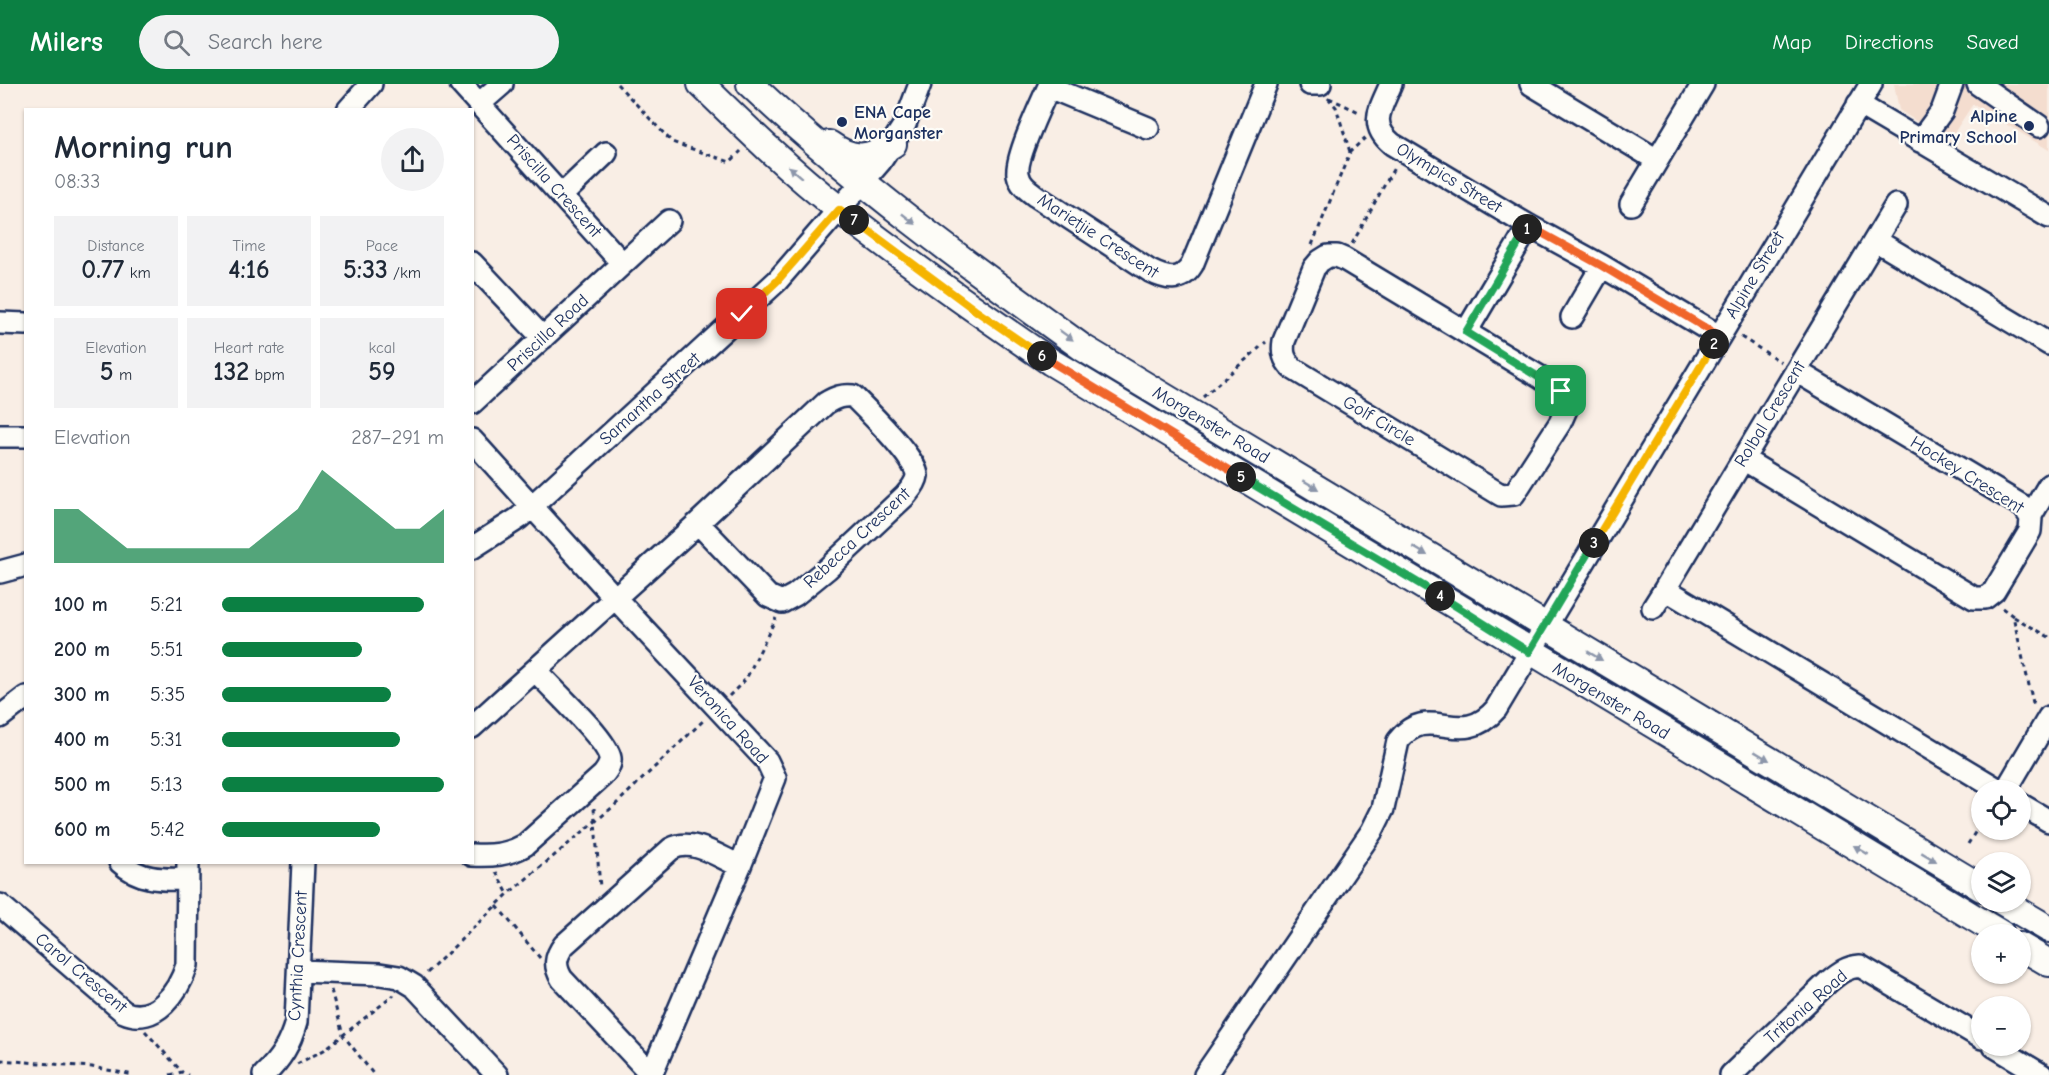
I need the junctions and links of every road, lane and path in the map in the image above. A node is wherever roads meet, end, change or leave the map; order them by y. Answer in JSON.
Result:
{"nodes":[{"id":1,"x":371,"y":84,"type":"edge"},
{"id":2,"x":461,"y":84,"type":"edge"},
{"id":3,"x":502,"y":84,"type":"edge"},
{"id":4,"x":617,"y":84,"type":"edge"},
{"id":5,"x":701,"y":84,"type":"edge"},
{"id":6,"x":750,"y":84,"type":"edge"},
{"id":7,"x":920,"y":84,"type":"edge"},
{"id":8,"x":1266,"y":84,"type":"edge"},
{"id":9,"x":1310,"y":84,"type":"edge"},
{"id":10,"x":1320,"y":84,"type":"edge"},
{"id":11,"x":1391,"y":84,"type":"edge"},
{"id":12,"x":1531,"y":84,"type":"edge"},
{"id":13,"x":1703,"y":84,"type":"edge"},
{"id":14,"x":1870,"y":84,"type":"edge"},
{"id":15,"x":1952,"y":84,"type":"edge"},
{"id":16,"x":1978,"y":84,"type":"edge"},
{"id":17,"x":1049,"y":85,"type":"edge"},
{"id":18,"x":479,"y":104,"type":"junction"},
{"id":19,"x":1858,"y":104,"type":"junction"},
{"id":20,"x":350,"y":108,"type":"edge"},
{"id":21,"x":786,"y":117,"type":"junction"},
{"id":22,"x":1377,"y":121,"type":"junction"},
{"id":23,"x":2039,"y":126,"type":"dead end"},
{"id":24,"x":1148,"y":128,"type":"dead end"},
{"id":25,"x":1920,"y":141,"type":"junction"},
{"id":26,"x":893,"y":144,"type":"junction"},
{"id":27,"x":744,"y":148,"type":"dead end"},
{"id":28,"x":1403,"y":151,"type":"junction"},
{"id":29,"x":606,"y":153,"type":"dead end"},
{"id":30,"x":1658,"y":160,"type":"junction"},
{"id":31,"x":864,"y":182,"type":"junction"},
{"id":32,"x":562,"y":195,"type":"junction"},
{"id":33,"x":1630,"y":204,"type":"dead end"},
{"id":34,"x":1896,"y":205,"type":"dead end"},
{"id":35,"x":839,"y":210,"type":"junction"},
{"id":36,"x":2049,"y":218,"type":"edge"},
{"id":37,"x":669,"y":221,"type":"dead end"},
{"id":38,"x":1529,"y":226,"type":"junction"},
{"id":39,"x":1875,"y":240,"type":"junction"},
{"id":40,"x":1344,"y":259,"type":"junction"},
{"id":41,"x":1320,"y":261,"type":"junction"},
{"id":42,"x":622,"y":263,"type":"junction"},
{"id":43,"x":474,"y":265,"type":"edge"},
{"id":44,"x":1602,"y":266,"type":"junction"},
{"id":45,"x":1572,"y":317,"type":"dead end"},
{"id":46,"x":0,"y":323,"type":"edge"},
{"id":47,"x":24,"y":324,"type":"edge"},
{"id":48,"x":1466,"y":332,"type":"junction"},
{"id":49,"x":1287,"y":334,"type":"junction"},
{"id":50,"x":1729,"y":336,"type":"junction"},
{"id":51,"x":543,"y":338,"type":"junction"},
{"id":52,"x":2049,"y":344,"type":"edge"},
{"id":53,"x":1793,"y":369,"type":"junction"},
{"id":54,"x":1201,"y":398,"type":"dead end"},
{"id":55,"x":474,"y":401,"type":"edge"},
{"id":56,"x":0,"y":436,"type":"edge"},
{"id":57,"x":24,"y":436,"type":"edge"},
{"id":58,"x":474,"y":442,"type":"edge"},
{"id":59,"x":1743,"y":459,"type":"junction"},
{"id":60,"x":2049,"y":485,"type":"edge"},
{"id":61,"x":531,"y":507,"type":"junction"},
{"id":62,"x":2030,"y":516,"type":"junction"},
{"id":63,"x":698,"y":523,"type":"junction"},
{"id":64,"x":474,"y":547,"type":"edge"},
{"id":65,"x":24,"y":566,"type":"edge"},
{"id":66,"x":0,"y":572,"type":"edge"},
{"id":67,"x":1665,"y":589,"type":"junction"},
{"id":68,"x":615,"y":598,"type":"junction"},
{"id":69,"x":1985,"y":598,"type":"junction"},
{"id":70,"x":777,"y":601,"type":"junction"},
{"id":71,"x":1653,"y":608,"type":"dead end"},
{"id":72,"x":2013,"y":616,"type":"junction"},
{"id":73,"x":1545,"y":626,"type":"junction"},
{"id":74,"x":2049,"y":637,"type":"edge"},
{"id":75,"x":1529,"y":652,"type":"junction"},
{"id":76,"x":536,"y":671,"type":"junction"},
{"id":77,"x":24,"y":699,"type":"edge"},
{"id":78,"x":718,"y":707,"type":"junction"},
{"id":79,"x":0,"y":717,"type":"edge"},
{"id":80,"x":2047,"y":720,"type":"edge"},
{"id":81,"x":474,"y":725,"type":"edge"},
{"id":82,"x":1982,"y":780,"type":"edge"},
{"id":83,"x":2012,"y":780,"type":"edge"},
{"id":84,"x":592,"y":785,"type":"junction"},
{"id":85,"x":2031,"y":810,"type":"edge"},
{"id":86,"x":595,"y":820,"type":"junction"},
{"id":87,"x":2049,"y":821,"type":"edge"},
{"id":88,"x":1971,"y":839,"type":"edge"},
{"id":89,"x":1968,"y":844,"type":"dead end"},
{"id":90,"x":474,"y":855,"type":"edge"},
{"id":91,"x":495,"y":856,"type":"junction"},
{"id":92,"x":123,"y":864,"type":"edge"},
{"id":93,"x":303,"y":864,"type":"edge"},
{"id":94,"x":740,"y":866,"type":"junction"},
{"id":95,"x":188,"y":871,"type":"edge"},
{"id":96,"x":1971,"y":881,"type":"edge"},
{"id":97,"x":508,"y":894,"type":"junction"},
{"id":98,"x":0,"y":905,"type":"edge"},
{"id":99,"x":496,"y":905,"type":"junction"},
{"id":100,"x":605,"y":908,"type":"junction"},
{"id":101,"x":2021,"y":912,"type":"edge"},
{"id":102,"x":1984,"y":924,"type":"edge"},
{"id":103,"x":2049,"y":929,"type":"edge"},
{"id":104,"x":2031,"y":952,"type":"edge"},
{"id":105,"x":556,"y":962,"type":"junction"},
{"id":106,"x":2049,"y":963,"type":"edge"},
{"id":107,"x":299,"y":971,"type":"junction"},
{"id":108,"x":326,"y":972,"type":"junction"},
{"id":109,"x":414,"y":986,"type":"junction"},
{"id":110,"x":131,"y":1015,"type":"junction"},
{"id":111,"x":1971,"y":1032,"type":"edge"},
{"id":112,"x":343,"y":1035,"type":"junction"},
{"id":113,"x":2011,"y":1056,"type":"edge"},
{"id":114,"x":0,"y":1060,"type":"edge"},
{"id":115,"x":271,"y":1068,"type":"edge"},
{"id":116,"x":1745,"y":1071,"type":"edge"},
{"id":117,"x":182,"y":1072,"type":"junction"},
{"id":118,"x":134,"y":1075,"type":"edge"},
{"id":119,"x":170,"y":1075,"type":"edge"},
{"id":120,"x":188,"y":1075,"type":"edge"},
{"id":121,"x":374,"y":1075,"type":"edge"},
{"id":122,"x":497,"y":1075,"type":"edge"},
{"id":123,"x":651,"y":1075,"type":"edge"},
{"id":124,"x":1205,"y":1075,"type":"edge"},
{"id":125,"x":2042,"y":1075,"type":"edge"}],
"edges":[{"from":1,"to":20,"type":"street"},
{"from":2,"to":18,"type":"street","name":"Priscilla Crescent"},
{"from":3,"to":18,"type":"street"},
{"from":4,"to":27,"type":"path"},
{"from":35,"to":5,"type":"main road","name":"Morgenster Road","one_way":true},
{"from":6,"to":21,"type":"main road","name":"Morgenster Road"},
{"from":7,"to":26,"type":"street","name":"Samantha Street"},
{"from":8,"to":17,"type":"street","name":"Marietjie Crescent"},
{"from":9,"to":10,"type":"street"},
{"from":11,"to":22,"type":"street"},
{"from":12,"to":30,"type":"street"},
{"from":13,"to":30,"type":"street"},
{"from":14,"to":19,"type":"street","name":"Alpine Street"},
{"from":15,"to":25,"type":"street"},
{"from":16,"to":23,"type":"street"},
{"from":17,"to":24,"type":"street"},
{"from":18,"to":32,"type":"street","name":"Priscilla Crescent"},
{"from":19,"to":25,"type":"street"},
{"from":19,"to":50,"type":"street","name":"Alpine Street"},
{"from":21,"to":26,"type":"main road"},
{"from":21,"to":31,"type":"main road","name":"Morgenster Road"},
{"from":22,"to":28,"type":"street","name":"Olympics Street"},
{"from":22,"to":41,"type":"path"},
{"from":25,"to":36,"type":"street"},
{"from":26,"to":31,"type":"street","name":"Samantha Street"},
{"from":28,"to":38,"type":"street","name":"Olympics Street"},
{"from":28,"to":40,"type":"path"},
{"from":29,"to":32,"type":"street"},
{"from":30,"to":33,"type":"street"},
{"from":31,"to":35,"type":"street","name":"Samantha Street"},
{"from":31,"to":73,"type":"main road","name":"Morgenster Road","one_way":true},
{"from":32,"to":42,"type":"street","name":"Priscilla Crescent"},
{"from":34,"to":39,"type":"street","name":"Rolbal Crescent"},
{"from":35,"to":61,"type":"street","name":"Samantha Street"},
{"from":35,"to":75,"type":"main road","name":"Morgenster Road"},
{"from":37,"to":42,"type":"street","name":"Priscilla Road"},
{"from":38,"to":44,"type":"street","name":"Olympics Street"},
{"from":38,"to":48,"type":"street"},
{"from":39,"to":52,"type":"street"},
{"from":39,"to":53,"type":"street","name":"Rolbal Crescent"},
{"from":40,"to":41,"type":"street"},
{"from":40,"to":48,"type":"street","name":"Golf Circle"},
{"from":41,"to":49,"type":"street","name":"Golf Circle"},
{"from":42,"to":51,"type":"street","name":"Priscilla Road"},
{"from":43,"to":51,"type":"street"},
{"from":44,"to":45,"type":"street"},
{"from":44,"to":50,"type":"street","name":"Olympics Street"},
{"from":46,"to":47,"type":"street"},
{"from":48,"to":49,"type":"street","name":"Golf Circle"},
{"from":49,"to":54,"type":"path"},
{"from":50,"to":53,"type":"path"},
{"from":50,"to":73,"type":"street","name":"Alpine Street"},
{"from":51,"to":55,"type":"street","name":"Priscilla Road"},
{"from":53,"to":59,"type":"street","name":"Rolbal Crescent"},
{"from":53,"to":62,"type":"street","name":"Hockey Crescent"},
{"from":56,"to":57,"type":"street"},
{"from":58,"to":61,"type":"street","name":"Veronica Road"},
{"from":59,"to":67,"type":"street","name":"Rolbal Crescent"},
{"from":59,"to":69,"type":"street"},
{"from":60,"to":62,"type":"street"},
{"from":61,"to":64,"type":"street","name":"Samantha Street"},
{"from":61,"to":68,"type":"street","name":"Veronica Road"},
{"from":62,"to":69,"type":"street","name":"Hockey Crescent"},
{"from":63,"to":68,"type":"street","name":"Rebecca Crescent"},
{"from":63,"to":70,"type":"street"},
{"from":63,"to":70,"type":"street","name":"Rebecca Crescent"},
{"from":65,"to":66,"type":"street"},
{"from":67,"to":71,"type":"street","name":"Rolbal Crescent"},
{"from":67,"to":82,"type":"street"},
{"from":68,"to":76,"type":"street","name":"Rebecca Crescent"},
{"from":68,"to":78,"type":"street","name":"Veronica Road"},
{"from":69,"to":72,"type":"path"},
{"from":70,"to":78,"type":"path"},
{"from":72,"to":74,"type":"path"},
{"from":72,"to":80,"type":"path"},
{"from":73,"to":75,"type":"street","name":"Alpine Street"},
{"from":73,"to":96,"type":"main road","name":"Morgenster Road","one_way":true},
{"from":102,"to":75,"type":"main road","name":"Morgenster Road","one_way":true},
{"from":75,"to":124,"type":"street","name":"Alpine Street"},
{"from":76,"to":81,"type":"street","name":"Rebecca Crescent"},
{"from":76,"to":84,"type":"street"},
{"from":77,"to":79,"type":"street"},
{"from":78,"to":86,"type":"path"},
{"from":78,"to":94,"type":"street","name":"Veronica Road"},
{"from":80,"to":83,"type":"street"},
{"from":84,"to":86,"type":"path"},
{"from":84,"to":91,"type":"street"},
{"from":85,"to":87,"type":"street"},
{"from":86,"to":97,"type":"path"},
{"from":86,"to":100,"type":"path"},
{"from":88,"to":89,"type":"path"},
{"from":90,"to":91,"type":"street"},
{"from":91,"to":97,"type":"path"},
{"from":92,"to":95,"type":"street"},
{"from":93,"to":107,"type":"street","name":"Cynthia Crescent"},
{"from":94,"to":100,"type":"street"},
{"from":94,"to":123,"type":"street","name":"Veronica Road"},
{"from":95,"to":110,"type":"street","name":"Carol Crescent"},
{"from":97,"to":99,"type":"path"},
{"from":98,"to":110,"type":"street","name":"Carol Crescent"},
{"from":99,"to":105,"type":"path"},
{"from":99,"to":109,"type":"path"},
{"from":100,"to":105,"type":"street"},
{"from":101,"to":103,"type":"main road"},
{"from":104,"to":106,"type":"main road"},
{"from":105,"to":123,"type":"street"},
{"from":107,"to":108,"type":"street"},
{"from":107,"to":115,"type":"street","name":"Cynthia Crescent"},
{"from":108,"to":109,"type":"street"},
{"from":108,"to":112,"type":"path"},
{"from":109,"to":112,"type":"path"},
{"from":109,"to":122,"type":"street"},
{"from":110,"to":117,"type":"path"},
{"from":111,"to":116,"type":"street","name":"Tritonia Road"},
{"from":112,"to":115,"type":"path"},
{"from":112,"to":121,"type":"path"},
{"from":113,"to":125,"type":"street"},
{"from":114,"to":118,"type":"path"},
{"from":117,"to":119,"type":"path"},
{"from":117,"to":120,"type":"path"}]}
